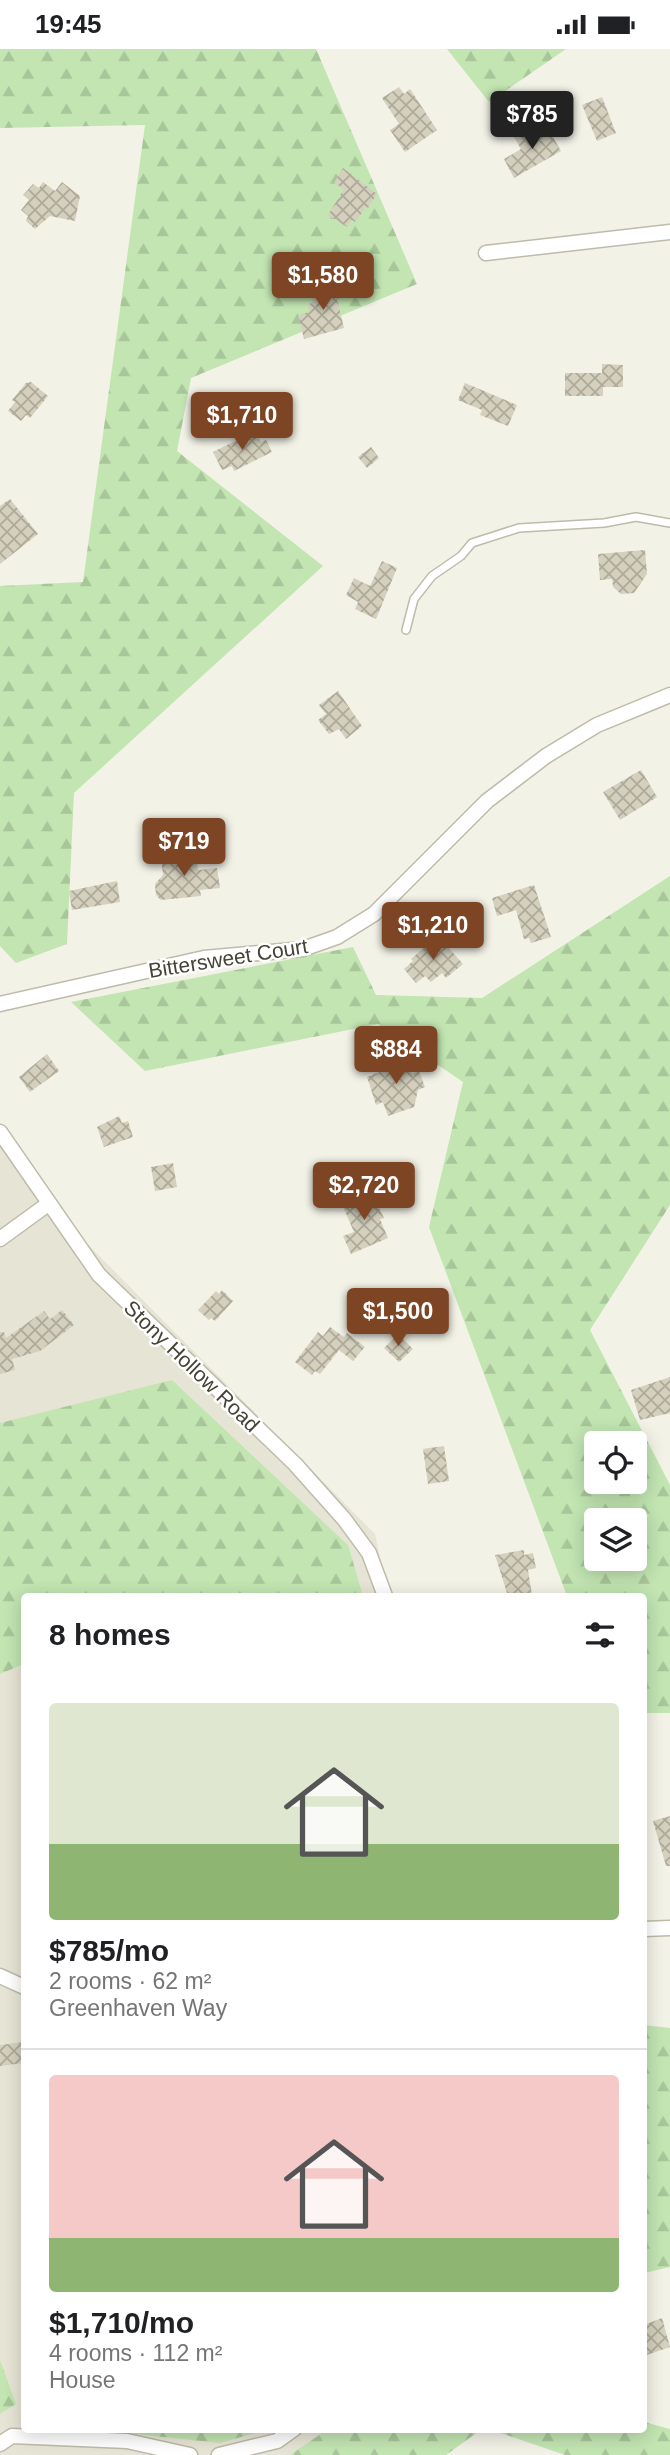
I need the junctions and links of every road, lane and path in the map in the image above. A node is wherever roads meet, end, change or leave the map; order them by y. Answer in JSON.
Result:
{"nodes":[{"id":1,"x":670,"y":232,"type":"edge"},
{"id":2,"x":486,"y":253,"type":"dead end"},
{"id":3,"x":670,"y":523,"type":"edge"},
{"id":4,"x":406,"y":630,"type":"dead end"},
{"id":5,"x":670,"y":695,"type":"edge"},
{"id":6,"x":0,"y":1004,"type":"edge"},
{"id":7,"x":0,"y":1132,"type":"edge"},
{"id":8,"x":48,"y":1205,"type":"junction"},
{"id":9,"x":0,"y":1240,"type":"edge"},
{"id":10,"x":384,"y":1593,"type":"edge"},
{"id":11,"x":670,"y":1928,"type":"edge"},
{"id":12,"x":647,"y":1929,"type":"edge"},
{"id":13,"x":0,"y":1976,"type":"edge"},
{"id":14,"x":21,"y":1986,"type":"edge"},
{"id":15,"x":21,"y":2428,"type":"edge"},
{"id":16,"x":288,"y":2433,"type":"edge"},
{"id":17,"x":6,"y":2440,"type":"edge"},
{"id":18,"x":190,"y":2455,"type":"edge"},
{"id":19,"x":219,"y":2455,"type":"edge"}],
"edges":[{"from":1,"to":2,"type":"street"},
{"from":3,"to":4,"type":"lane"},
{"from":5,"to":6,"type":"street","name":"Bittersweet Court"},
{"from":7,"to":8,"type":"street","name":"Stony Hollow Road"},
{"from":8,"to":9,"type":"street"},
{"from":8,"to":10,"type":"street","name":"Stony Hollow Road"},
{"from":11,"to":12,"type":"street"},
{"from":13,"to":14,"type":"street"},
{"from":15,"to":17,"type":"street"},
{"from":16,"to":19,"type":"street"},
{"from":17,"to":18,"type":"street"}]}
